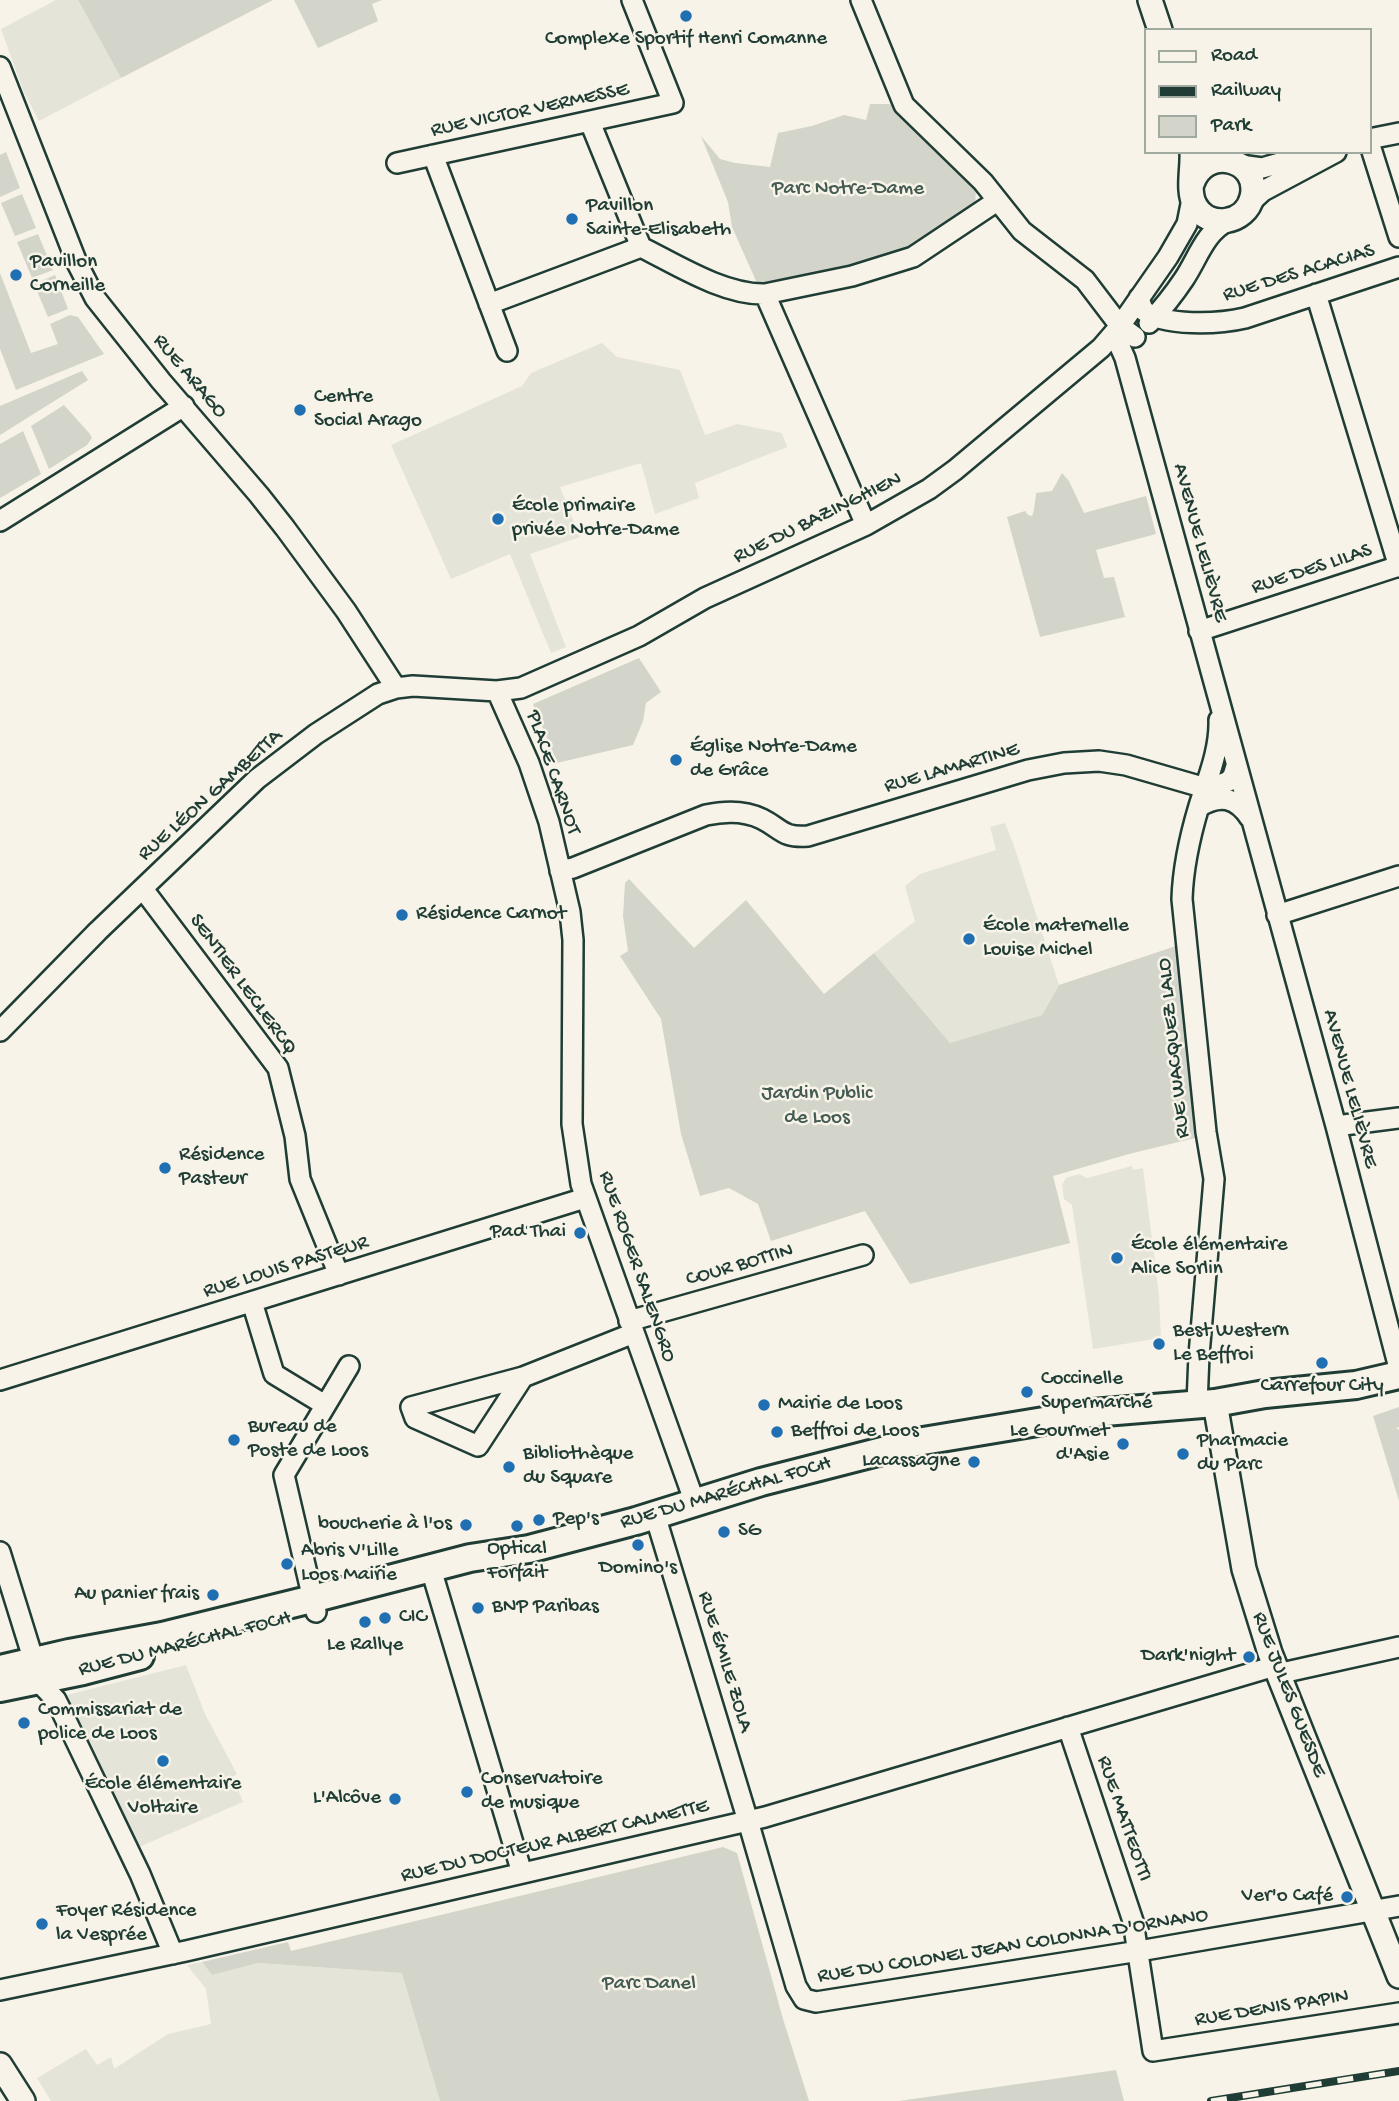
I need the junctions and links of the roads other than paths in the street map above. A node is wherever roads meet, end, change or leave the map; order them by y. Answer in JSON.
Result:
{"nodes":[{"id":1,"x":632,"y":0,"type":"edge"},
{"id":2,"x":861,"y":0,"type":"edge"},
{"id":3,"x":1150,"y":0,"type":"edge"},
{"id":4,"x":1159,"y":28,"type":"edge"},
{"id":5,"x":0,"y":67,"type":"edge"},
{"id":6,"x":590,"y":122,"type":"junction"},
{"id":7,"x":1399,"y":133,"type":"edge"},
{"id":8,"x":1371,"y":140,"type":"edge"},
{"id":9,"x":1371,"y":146,"type":"edge"},
{"id":10,"x":1192,"y":154,"type":"edge"},
{"id":11,"x":1310,"y":154,"type":"edge"},
{"id":12,"x":1332,"y":154,"type":"edge"},
{"id":13,"x":433,"y":155,"type":"junction"},
{"id":14,"x":1226,"y":159,"type":"edge"},
{"id":15,"x":397,"y":163,"type":"dead end"},
{"id":16,"x":1192,"y":191,"type":"junction"},
{"id":17,"x":997,"y":201,"type":"junction"},
{"id":18,"x":1251,"y":202,"type":"junction"},
{"id":19,"x":1228,"y":221,"type":"junction"},
{"id":20,"x":1399,"y":237,"type":"edge"},
{"id":21,"x":641,"y":247,"type":"junction"},
{"id":22,"x":1399,"y":267,"type":"edge"},
{"id":23,"x":765,"y":294,"type":"junction"},
{"id":24,"x":1316,"y":295,"type":"junction"},
{"id":25,"x":1139,"y":298,"type":"junction"},
{"id":26,"x":489,"y":304,"type":"junction"},
{"id":27,"x":1154,"y":317,"type":"junction"},
{"id":28,"x":1127,"y":331,"type":"junction"},
{"id":29,"x":507,"y":352,"type":"dead end"},
{"id":30,"x":184,"y":406,"type":"junction"},
{"id":31,"x":0,"y":521,"type":"edge"},
{"id":32,"x":866,"y":525,"type":"junction"},
{"id":33,"x":1399,"y":566,"type":"edge"},
{"id":34,"x":1199,"y":631,"type":"junction"},
{"id":35,"x":396,"y":688,"type":"junction"},
{"id":36,"x":498,"y":691,"type":"junction"},
{"id":37,"x":1216,"y":691,"type":"junction"},
{"id":38,"x":1236,"y":766,"type":"junction"},
{"id":39,"x":1202,"y":798,"type":"junction"},
{"id":40,"x":1253,"y":822,"type":"junction"},
{"id":41,"x":560,"y":871,"type":"junction"},
{"id":42,"x":1399,"y":876,"type":"edge"},
{"id":43,"x":143,"y":889,"type":"junction"},
{"id":44,"x":1278,"y":915,"type":"junction"},
{"id":45,"x":0,"y":1031,"type":"edge"},
{"id":46,"x":1399,"y":1118,"type":"edge"},
{"id":47,"x":1336,"y":1126,"type":"junction"},
{"id":48,"x":585,"y":1198,"type":"junction"},
{"id":49,"x":863,"y":1255,"type":"dead end"},
{"id":50,"x":339,"y":1275,"type":"junction"},
{"id":51,"x":252,"y":1302,"type":"junction"},
{"id":52,"x":631,"y":1327,"type":"junction"},
{"id":53,"x":349,"y":1366,"type":"dead end"},
{"id":54,"x":1399,"y":1368,"type":"edge"},
{"id":55,"x":523,"y":1377,"type":"junction"},
{"id":56,"x":0,"y":1380,"type":"edge"},
{"id":57,"x":1396,"y":1385,"type":"edge"},
{"id":58,"x":1206,"y":1404,"type":"junction"},
{"id":59,"x":325,"y":1405,"type":"junction"},
{"id":60,"x":695,"y":1503,"type":"junction"},
{"id":61,"x":655,"y":1515,"type":"junction"},
{"id":62,"x":0,"y":1552,"type":"edge"},
{"id":63,"x":434,"y":1576,"type":"junction"},
{"id":64,"x":314,"y":1606,"type":"junction"},
{"id":65,"x":1399,"y":1647,"type":"edge"},
{"id":66,"x":0,"y":1669,"type":"edge"},
{"id":67,"x":1276,"y":1670,"type":"junction"},
{"id":68,"x":37,"y":1671,"type":"junction"},
{"id":69,"x":0,"y":1688,"type":"edge"},
{"id":70,"x":1068,"y":1727,"type":"junction"},
{"id":71,"x":748,"y":1821,"type":"junction"},
{"id":72,"x":522,"y":1873,"type":"junction"},
{"id":73,"x":1399,"y":1906,"type":"edge"},
{"id":74,"x":1373,"y":1910,"type":"junction"},
{"id":75,"x":1139,"y":1951,"type":"junction"},
{"id":76,"x":173,"y":1954,"type":"junction"},
{"id":77,"x":1399,"y":1976,"type":"edge"},
{"id":78,"x":0,"y":1990,"type":"edge"},
{"id":79,"x":1399,"y":2013,"type":"edge"},
{"id":80,"x":1153,"y":2051,"type":"joint"},
{"id":81,"x":0,"y":2066,"type":"edge"},
{"id":82,"x":23,"y":2101,"type":"edge"}],
"edges":[{"from":1,"to":6,"type":"street","name":"RUE VICTOR VERMESSE"},
{"from":2,"to":17,"type":"street"},
{"from":3,"to":4,"type":"street"},
{"from":5,"to":30,"type":"street","name":"RUE ARAGO"},
{"from":6,"to":13,"type":"street","name":"RUE VICTOR VERMESSE"},
{"from":6,"to":21,"type":"street"},
{"from":7,"to":8,"type":"street"},
{"from":9,"to":20,"type":"street"},
{"from":10,"to":16,"type":"street"},
{"from":11,"to":14,"type":"street"},
{"from":12,"to":18,"type":"street"},
{"from":13,"to":15,"type":"street","name":"RUE VICTOR VERMESSE"},
{"from":13,"to":26,"type":"street"},
{"from":14,"to":16,"type":"street"},
{"from":14,"to":18,"type":"street"},
{"from":16,"to":19,"type":"street"},
{"from":16,"to":25,"type":"street","name":"RUE DU BAZINGHIEN"},
{"from":17,"to":23,"type":"street"},
{"from":17,"to":28,"type":"street"},
{"from":18,"to":19,"type":"street"},
{"from":19,"to":27,"type":"street","name":"RUE DU BAZINGHIEN"},
{"from":21,"to":23,"type":"street"},
{"from":21,"to":26,"type":"street"},
{"from":22,"to":24,"type":"street","name":"RUE DES ACACIAS"},
{"from":23,"to":32,"type":"street"},
{"from":24,"to":27,"type":"street","name":"RUE DES ACACIAS"},
{"from":24,"to":33,"type":"street"},
{"from":25,"to":27,"type":"street"},
{"from":25,"to":28,"type":"street","name":"RUE DU BAZINGHIEN"},
{"from":26,"to":29,"type":"street"},
{"from":27,"to":28,"type":"street","name":"RUE DU BAZINGHIEN"},
{"from":28,"to":32,"type":"street","name":"RUE DU BAZINGHIEN"},
{"from":28,"to":34,"type":"street","name":"AVENUE LELIÈVRE"},
{"from":30,"to":31,"type":"street"},
{"from":30,"to":35,"type":"street","name":"RUE ARAGO"},
{"from":32,"to":36,"type":"street","name":"RUE DU BAZINGHIEN"},
{"from":33,"to":34,"type":"street","name":"RUE DES LILAS"},
{"from":34,"to":37,"type":"street","name":"AVENUE LELIÈVRE"},
{"from":35,"to":36,"type":"street","name":"RUE LÉON GAMBETTA"},
{"from":35,"to":43,"type":"street","name":"RUE LÉON GAMBETTA"},
{"from":36,"to":41,"type":"street","name":"PLACE CARNOT"},
{"from":37,"to":38,"type":"street","name":"AVENUE LELIÈVRE"},
{"from":37,"to":39,"type":"street","name":"RUE WACQUEZ LALO"},
{"from":38,"to":39,"type":"street"},
{"from":38,"to":40,"type":"street","name":"AVENUE LELIÈVRE"},
{"from":39,"to":40,"type":"street"},
{"from":39,"to":41,"type":"street","name":"RUE LAMARTINE"},
{"from":39,"to":58,"type":"street","name":"RUE WACQUEZ LALO"},
{"from":40,"to":44,"type":"street","name":"AVENUE LELIÈVRE"},
{"from":41,"to":48,"type":"street","name":"RUE ROGER SALENGRO"},
{"from":42,"to":44,"type":"street"},
{"from":43,"to":45,"type":"street","name":"RUE LÉON GAMBETTA"},
{"from":43,"to":50,"type":"street","name":"SENTIER LECLERCQ"},
{"from":44,"to":47,"type":"street","name":"AVENUE LELIÈVRE"},
{"from":46,"to":47,"type":"street"},
{"from":47,"to":54,"type":"street","name":"AVENUE LELIÈVRE"},
{"from":48,"to":50,"type":"street","name":"RUE LOUIS PASTEUR"},
{"from":48,"to":52,"type":"street","name":"RUE ROGER SALENGRO"},
{"from":49,"to":52,"type":"street","name":"COUR BOTTIN"},
{"from":50,"to":51,"type":"street","name":"RUE LOUIS PASTEUR"},
{"from":51,"to":56,"type":"street","name":"RUE LOUIS PASTEUR"},
{"from":51,"to":59,"type":"street"},
{"from":52,"to":55,"type":"street","name":"COUR BOTTIN"},
{"from":52,"to":60,"type":"street","name":"RUE ROGER SALENGRO"},
{"from":53,"to":59,"type":"street"},
{"from":55,"to":55,"type":"street","name":"COUR BOTTIN"},
{"from":57,"to":58,"type":"main road","name":"RUE DU MARÉCHAL FOCH"},
{"from":58,"to":60,"type":"main road","name":"RUE DU MARÉCHAL FOCH"},
{"from":58,"to":67,"type":"street","name":"RUE JULES GUESDE"},
{"from":59,"to":64,"type":"street"},
{"from":60,"to":61,"type":"main road","name":"RUE DU MARÉCHAL FOCH"},
{"from":61,"to":63,"type":"main road","name":"RUE DU MARÉCHAL FOCH"},
{"from":61,"to":71,"type":"street","name":"RUE ÉMILE ZOLA"},
{"from":62,"to":68,"type":"street"},
{"from":63,"to":64,"type":"main road","name":"RUE DU MARÉCHAL FOCH"},
{"from":63,"to":72,"type":"street"},
{"from":64,"to":68,"type":"main road","name":"RUE DU MARÉCHAL FOCH"},
{"from":65,"to":67,"type":"street","name":"RUE DU DOCTEUR ALBERT CALMETTE"},
{"from":66,"to":68,"type":"main road","name":"RUE DU MARÉCHAL FOCH"},
{"from":67,"to":70,"type":"street","name":"RUE DU DOCTEUR ALBERT CALMETTE"},
{"from":67,"to":74,"type":"street","name":"RUE JULES GUESDE"},
{"from":68,"to":69,"type":"main road","name":"RUE DU MARÉCHAL FOCH"},
{"from":68,"to":76,"type":"street"},
{"from":70,"to":71,"type":"street","name":"RUE DU DOCTEUR ALBERT CALMETTE"},
{"from":70,"to":75,"type":"street","name":"RUE MATTEOTTI"},
{"from":71,"to":72,"type":"street","name":"RUE DU DOCTEUR ALBERT CALMETTE"},
{"from":71,"to":75,"type":"street","name":"RUE DU COLONEL JEAN COLONNA D'ORNANO"},
{"from":72,"to":76,"type":"street","name":"RUE DU DOCTEUR ALBERT CALMETTE"},
{"from":73,"to":74,"type":"street","name":"RUE DU COLONEL JEAN COLONNA D'ORNANO"},
{"from":74,"to":75,"type":"street","name":"RUE DU COLONEL JEAN COLONNA D'ORNANO"},
{"from":74,"to":77,"type":"street","name":"RUE JULES GUESDE"},
{"from":75,"to":80,"type":"street","name":"RUE MATTEOTTI"},
{"from":76,"to":78,"type":"street","name":"RUE DU DOCTEUR ALBERT CALMETTE"},
{"from":79,"to":80,"type":"street","name":"RUE DENIS PAPIN"},
{"from":81,"to":82,"type":"street"}]}
